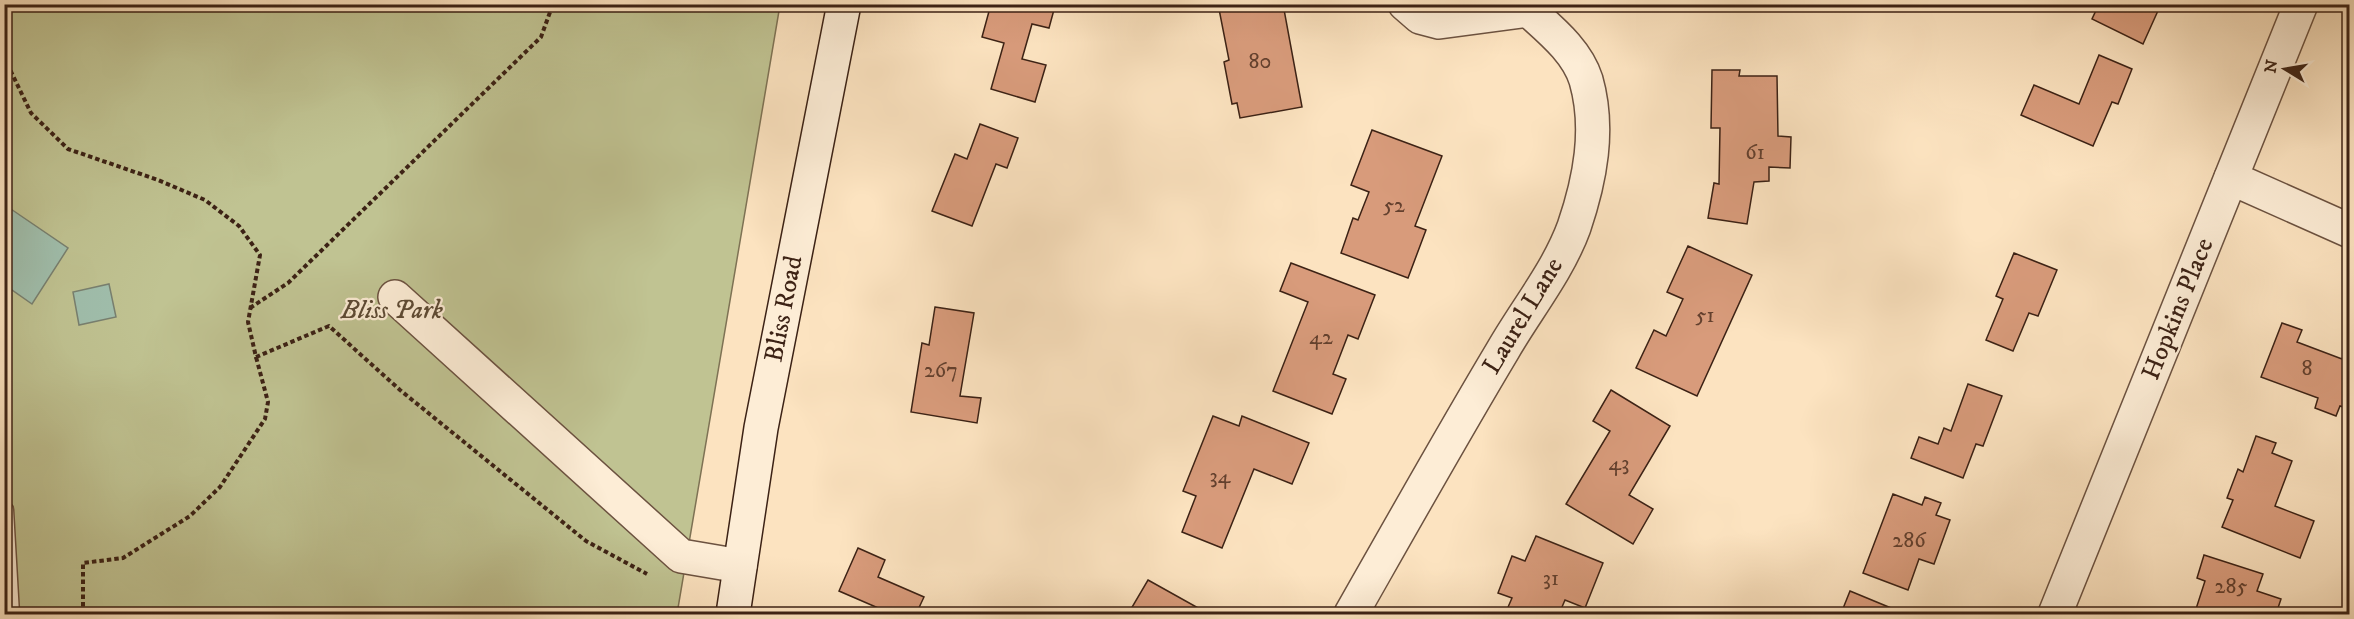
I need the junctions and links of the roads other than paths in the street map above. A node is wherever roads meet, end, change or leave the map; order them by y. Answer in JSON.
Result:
{"nodes":[{"id":1,"x":844,"y":4,"type":"edge"},
{"id":2,"x":1405,"y":4,"type":"edge"},
{"id":3,"x":2301,"y":4,"type":"edge"},
{"id":4,"x":1525,"y":7,"type":"edge"},
{"id":5,"x":2231,"y":178,"type":"junction"},
{"id":6,"x":2349,"y":231,"type":"edge"},
{"id":7,"x":395,"y":297,"type":"dead end"},
{"id":8,"x":4,"y":510,"type":"edge"},
{"id":9,"x":740,"y":566,"type":"junction"},
{"id":10,"x":10,"y":615,"type":"edge"},
{"id":11,"x":733,"y":615,"type":"edge"},
{"id":12,"x":1351,"y":615,"type":"edge"},
{"id":13,"x":2055,"y":615,"type":"edge"}],
"edges":[{"from":1,"to":9,"type":"street","name":"Bliss Road"},
{"from":2,"to":4,"type":"street","name":"Laurel Lane"},
{"from":3,"to":5,"type":"street","name":"Hopkins Place"},
{"from":4,"to":12,"type":"street","name":"Laurel Lane"},
{"from":5,"to":6,"type":"street"},
{"from":5,"to":13,"type":"street","name":"Hopkins Place"},
{"from":7,"to":9,"type":"street"},
{"from":8,"to":10,"type":"lane"},
{"from":9,"to":11,"type":"street","name":"Bliss Road"}]}
